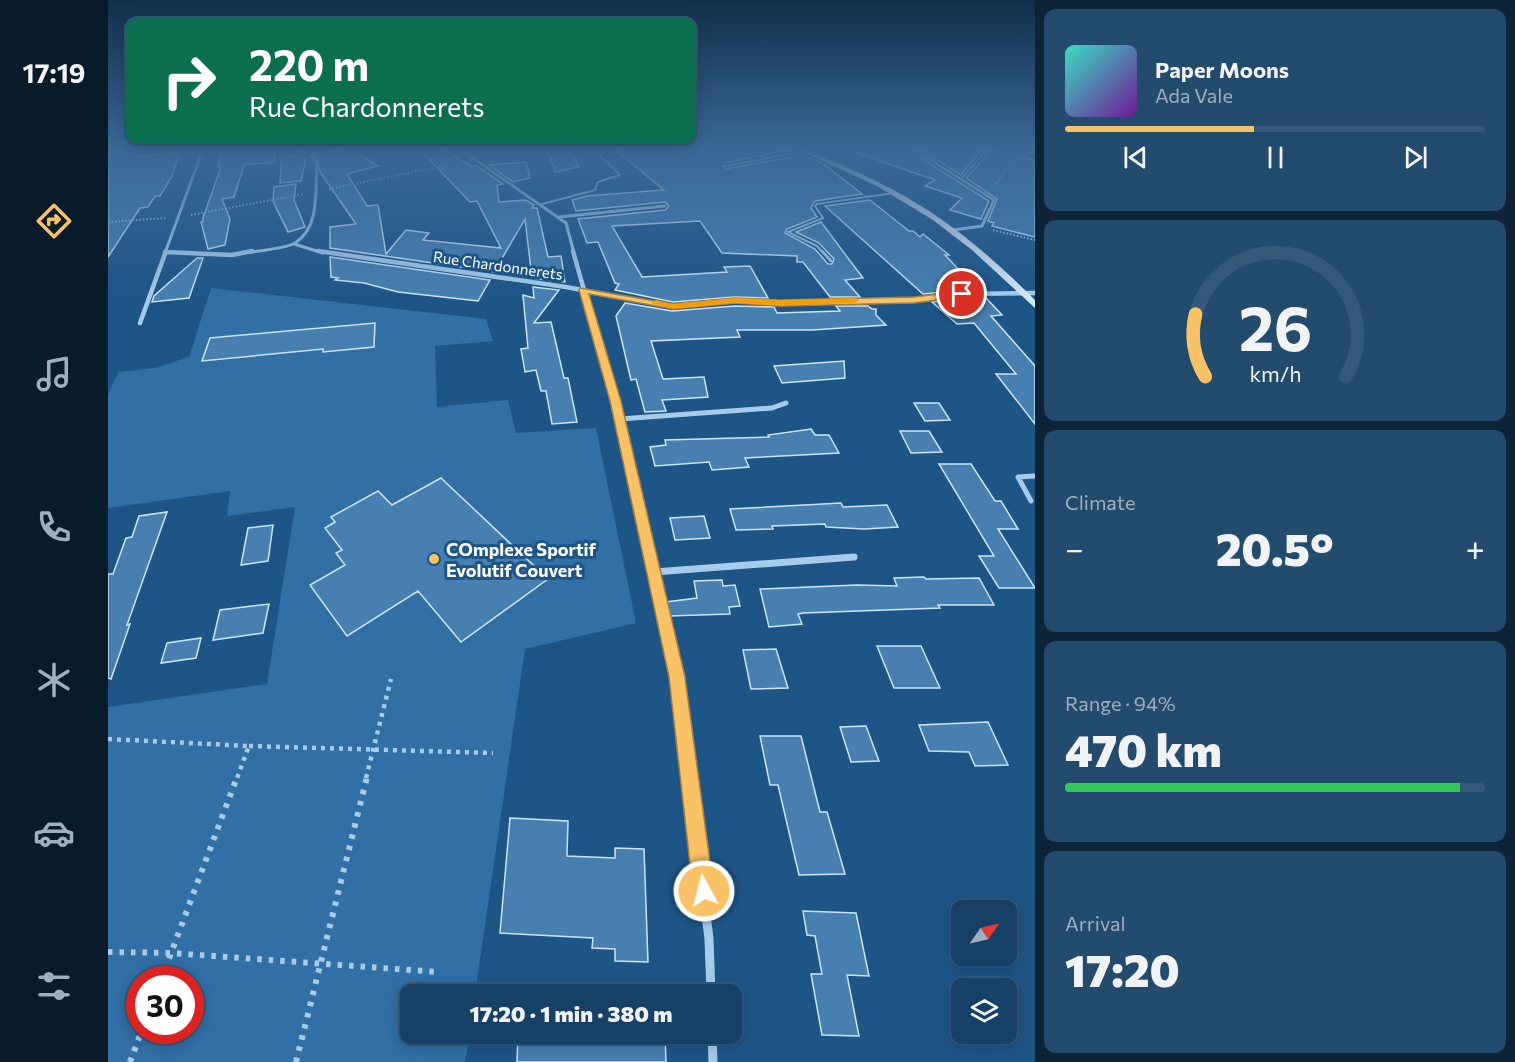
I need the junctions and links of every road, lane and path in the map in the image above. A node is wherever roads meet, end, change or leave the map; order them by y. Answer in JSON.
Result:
{"nodes":[{"id":1,"x":184,"y":199,"type":"edge"},
{"id":2,"x":279,"y":199,"type":"edge"},
{"id":3,"x":314,"y":199,"type":"edge"},
{"id":4,"x":534,"y":199,"type":"edge"},
{"id":5,"x":563,"y":199,"type":"edge"},
{"id":6,"x":855,"y":199,"type":"edge"},
{"id":7,"x":903,"y":199,"type":"edge"},
{"id":8,"x":992,"y":199,"type":"edge"},
{"id":9,"x":542,"y":204,"type":"junction"},
{"id":10,"x":664,"y":206,"type":"dead end"},
{"id":11,"x":559,"y":217,"type":"junction"},
{"id":12,"x":177,"y":218,"type":"junction"},
{"id":13,"x":108,"y":222,"type":"edge"},
{"id":14,"x":980,"y":227,"type":"junction"},
{"id":15,"x":953,"y":230,"type":"junction"},
{"id":16,"x":1035,"y":240,"type":"edge"},
{"id":17,"x":294,"y":244,"type":"junction"},
{"id":18,"x":165,"y":252,"type":"junction"},
{"id":19,"x":831,"y":261,"type":"dead end"},
{"id":20,"x":583,"y":290,"type":"junction"},
{"id":21,"x":1023,"y":292,"type":"junction"},
{"id":22,"x":1035,"y":293,"type":"edge"},
{"id":23,"x":1035,"y":305,"type":"edge"},
{"id":24,"x":140,"y":323,"type":"dead end"},
{"id":25,"x":786,"y":403,"type":"dead end"},
{"id":26,"x":620,"y":419,"type":"junction"},
{"id":27,"x":1035,"y":476,"type":"edge"},
{"id":28,"x":1031,"y":501,"type":"dead end"},
{"id":29,"x":854,"y":558,"type":"dead end"},
{"id":30,"x":654,"y":572,"type":"junction"},
{"id":31,"x":391,"y":679,"type":"dead end"},
{"id":32,"x":108,"y":739,"type":"edge"},
{"id":33,"x":249,"y":746,"type":"junction"},
{"id":34,"x":373,"y":749,"type":"junction"},
{"id":35,"x":493,"y":753,"type":"dead end"},
{"id":36,"x":108,"y":952,"type":"edge"},
{"id":37,"x":171,"y":953,"type":"junction"},
{"id":38,"x":320,"y":964,"type":"junction"},
{"id":39,"x":166,"y":966,"type":"edge"},
{"id":40,"x":439,"y":972,"type":"dead end"},
{"id":41,"x":711,"y":984,"type":"edge"},
{"id":42,"x":137,"y":1044,"type":"edge"},
{"id":43,"x":712,"y":1044,"type":"edge"},
{"id":44,"x":130,"y":1062,"type":"edge"},
{"id":45,"x":296,"y":1062,"type":"edge"},
{"id":46,"x":713,"y":1062,"type":"edge"}],
"edges":[{"from":1,"to":12,"type":"street"},
{"from":2,"to":12,"type":"path"},
{"from":3,"to":17,"type":"street"},
{"from":4,"to":9,"type":"street"},
{"from":5,"to":9,"type":"lane"},
{"from":6,"to":19,"type":"lane"},
{"from":7,"to":15,"type":"main road"},
{"from":8,"to":14,"type":"street"},
{"from":9,"to":11,"type":"street"},
{"from":10,"to":11,"type":"street"},
{"from":11,"to":20,"type":"street"},
{"from":12,"to":13,"type":"path"},
{"from":12,"to":18,"type":"street"},
{"from":14,"to":15,"type":"street"},
{"from":14,"to":16,"type":"path"},
{"from":15,"to":21,"type":"main road"},
{"from":17,"to":18,"type":"street"},
{"from":17,"to":20,"type":"street","name":"Rue Chardonnerets"},
{"from":18,"to":24,"type":"street"},
{"from":20,"to":21,"type":"street","name":"Rue Chardonnerets"},
{"from":20,"to":26,"type":"street"},
{"from":21,"to":22,"type":"street","name":"Rue Chardonnerets"},
{"from":21,"to":23,"type":"main road"},
{"from":25,"to":26,"type":"street"},
{"from":26,"to":30,"type":"street"},
{"from":27,"to":28,"type":"street"},
{"from":29,"to":30,"type":"street"},
{"from":30,"to":41,"type":"street"},
{"from":31,"to":34,"type":"path"},
{"from":32,"to":33,"type":"path"},
{"from":33,"to":34,"type":"path"},
{"from":33,"to":37,"type":"path"},
{"from":34,"to":35,"type":"path"},
{"from":34,"to":38,"type":"path"},
{"from":36,"to":37,"type":"path"},
{"from":37,"to":38,"type":"path"},
{"from":37,"to":39,"type":"path"},
{"from":38,"to":40,"type":"path"},
{"from":38,"to":45,"type":"path"},
{"from":42,"to":44,"type":"path"},
{"from":43,"to":46,"type":"street"}]}
